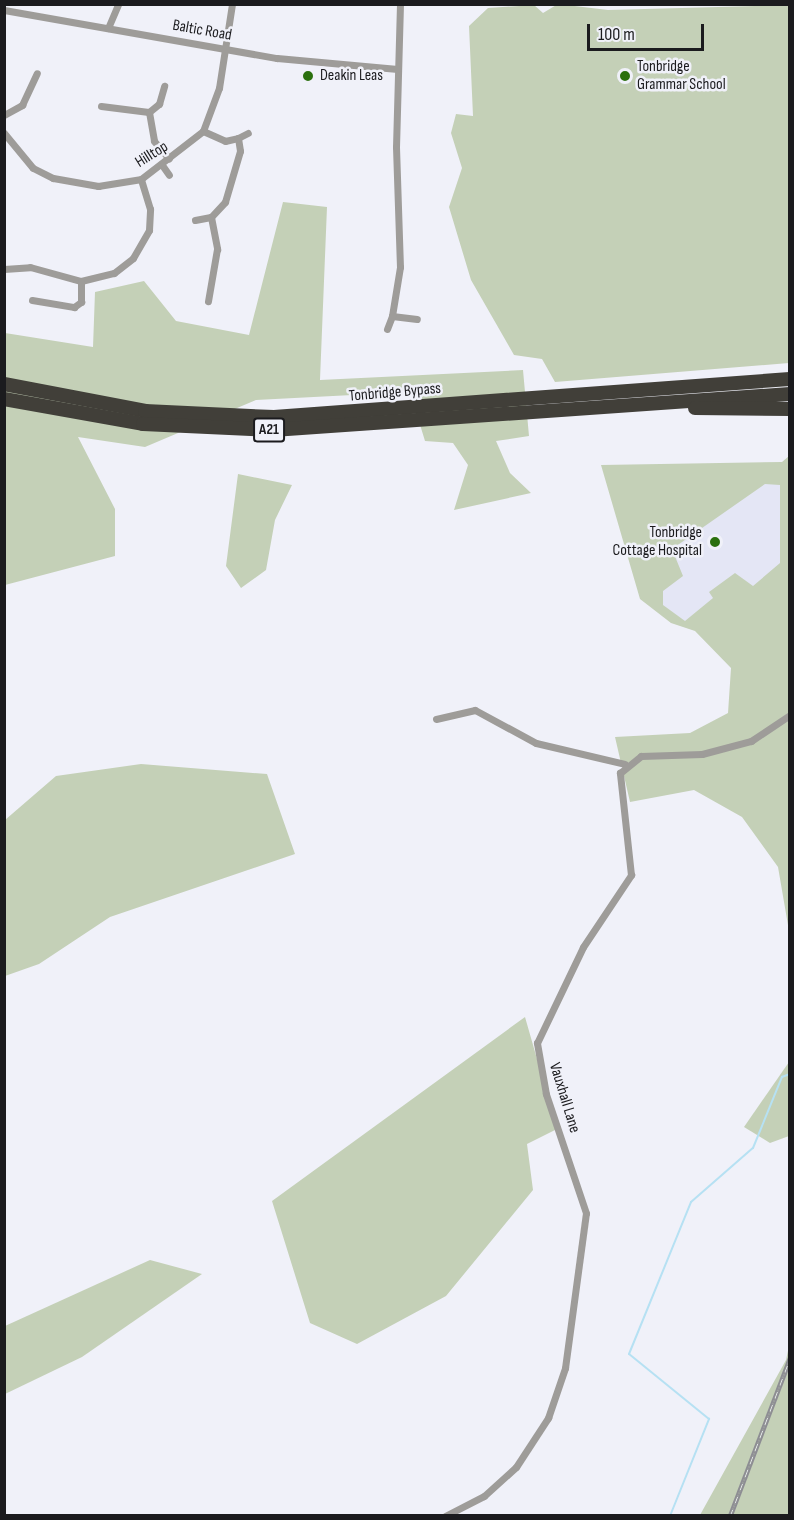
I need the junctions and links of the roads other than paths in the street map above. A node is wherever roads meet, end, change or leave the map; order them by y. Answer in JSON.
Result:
{"nodes":[{"id":1,"x":9,"y":4,"type":"edge"},
{"id":2,"x":118,"y":4,"type":"edge"},
{"id":3,"x":232,"y":4,"type":"edge"},
{"id":4,"x":400,"y":4,"type":"edge"},
{"id":5,"x":5,"y":10,"type":"edge"},
{"id":6,"x":108,"y":28,"type":"junction"},
{"id":7,"x":225,"y":48,"type":"junction"},
{"id":8,"x":397,"y":69,"type":"junction"},
{"id":9,"x":37,"y":73,"type":"dead end"},
{"id":10,"x":164,"y":86,"type":"dead end"},
{"id":11,"x":101,"y":106,"type":"dead end"},
{"id":12,"x":149,"y":112,"type":"junction"},
{"id":13,"x":4,"y":115,"type":"edge"},
{"id":14,"x":203,"y":131,"type":"junction"},
{"id":15,"x":4,"y":133,"type":"edge"},
{"id":16,"x":248,"y":133,"type":"dead end"},
{"id":17,"x":238,"y":138,"type":"junction"},
{"id":18,"x":169,"y":159,"type":"junction"},
{"id":19,"x":162,"y":165,"type":"junction"},
{"id":20,"x":168,"y":175,"type":"dead end"},
{"id":21,"x":141,"y":179,"type":"junction"},
{"id":22,"x":211,"y":217,"type":"junction"},
{"id":23,"x":195,"y":220,"type":"dead end"},
{"id":24,"x":4,"y":269,"type":"edge"},
{"id":25,"x":81,"y":281,"type":"junction"},
{"id":26,"x":32,"y":300,"type":"dead end"},
{"id":27,"x":208,"y":301,"type":"dead end"},
{"id":28,"x":392,"y":316,"type":"junction"},
{"id":29,"x":417,"y":319,"type":"dead end"},
{"id":30,"x":387,"y":329,"type":"dead end"},
{"id":31,"x":789,"y":380,"type":"edge"},
{"id":32,"x":4,"y":384,"type":"edge"},
{"id":33,"x":789,"y":394,"type":"edge"},
{"id":34,"x":4,"y":399,"type":"edge"},
{"id":35,"x":555,"y":410,"type":"junction"},
{"id":36,"x":789,"y":410,"type":"edge"},
{"id":37,"x":789,"y":715,"type":"edge"},
{"id":38,"x":436,"y":719,"type":"dead end"},
{"id":39,"x":625,"y":764,"type":"junction"},
{"id":40,"x":444,"y":1515,"type":"edge"}],
"edges":[{"from":1,"to":5,"type":"street"},
{"from":2,"to":6,"type":"street"},
{"from":3,"to":7,"type":"street"},
{"from":4,"to":8,"type":"street"},
{"from":5,"to":6,"type":"street","name":"Baltic Road"},
{"from":6,"to":7,"type":"street","name":"Baltic Road"},
{"from":7,"to":8,"type":"street","name":"Baltic Road"},
{"from":7,"to":14,"type":"street"},
{"from":8,"to":28,"type":"street"},
{"from":9,"to":13,"type":"street"},
{"from":10,"to":12,"type":"street"},
{"from":11,"to":12,"type":"street"},
{"from":12,"to":18,"type":"street"},
{"from":14,"to":17,"type":"street"},
{"from":14,"to":18,"type":"street","name":"Hilltop"},
{"from":15,"to":21,"type":"street","name":"Hilltop"},
{"from":16,"to":17,"type":"street"},
{"from":17,"to":22,"type":"street"},
{"from":18,"to":19,"type":"street","name":"Hilltop"},
{"from":19,"to":20,"type":"street"},
{"from":19,"to":21,"type":"street","name":"Hilltop"},
{"from":21,"to":25,"type":"street"},
{"from":22,"to":23,"type":"street"},
{"from":22,"to":27,"type":"street"},
{"from":24,"to":25,"type":"street"},
{"from":25,"to":26,"type":"street"},
{"from":28,"to":29,"type":"street"},
{"from":28,"to":30,"type":"street"},
{"from":31,"to":32,"type":"highway","name":"Tonbridge Bypass","number":"A21"},
{"from":33,"to":35,"type":"highway","name":"Tonbridge Bypass","number":"A21"},
{"from":34,"to":35,"type":"highway","name":"Tonbridge Bypass","number":"A21"},
{"from":35,"to":36,"type":"highway"},
{"from":37,"to":39,"type":"street"},
{"from":38,"to":39,"type":"street"},
{"from":39,"to":40,"type":"street","name":"Vauxhall Lane"}]}
